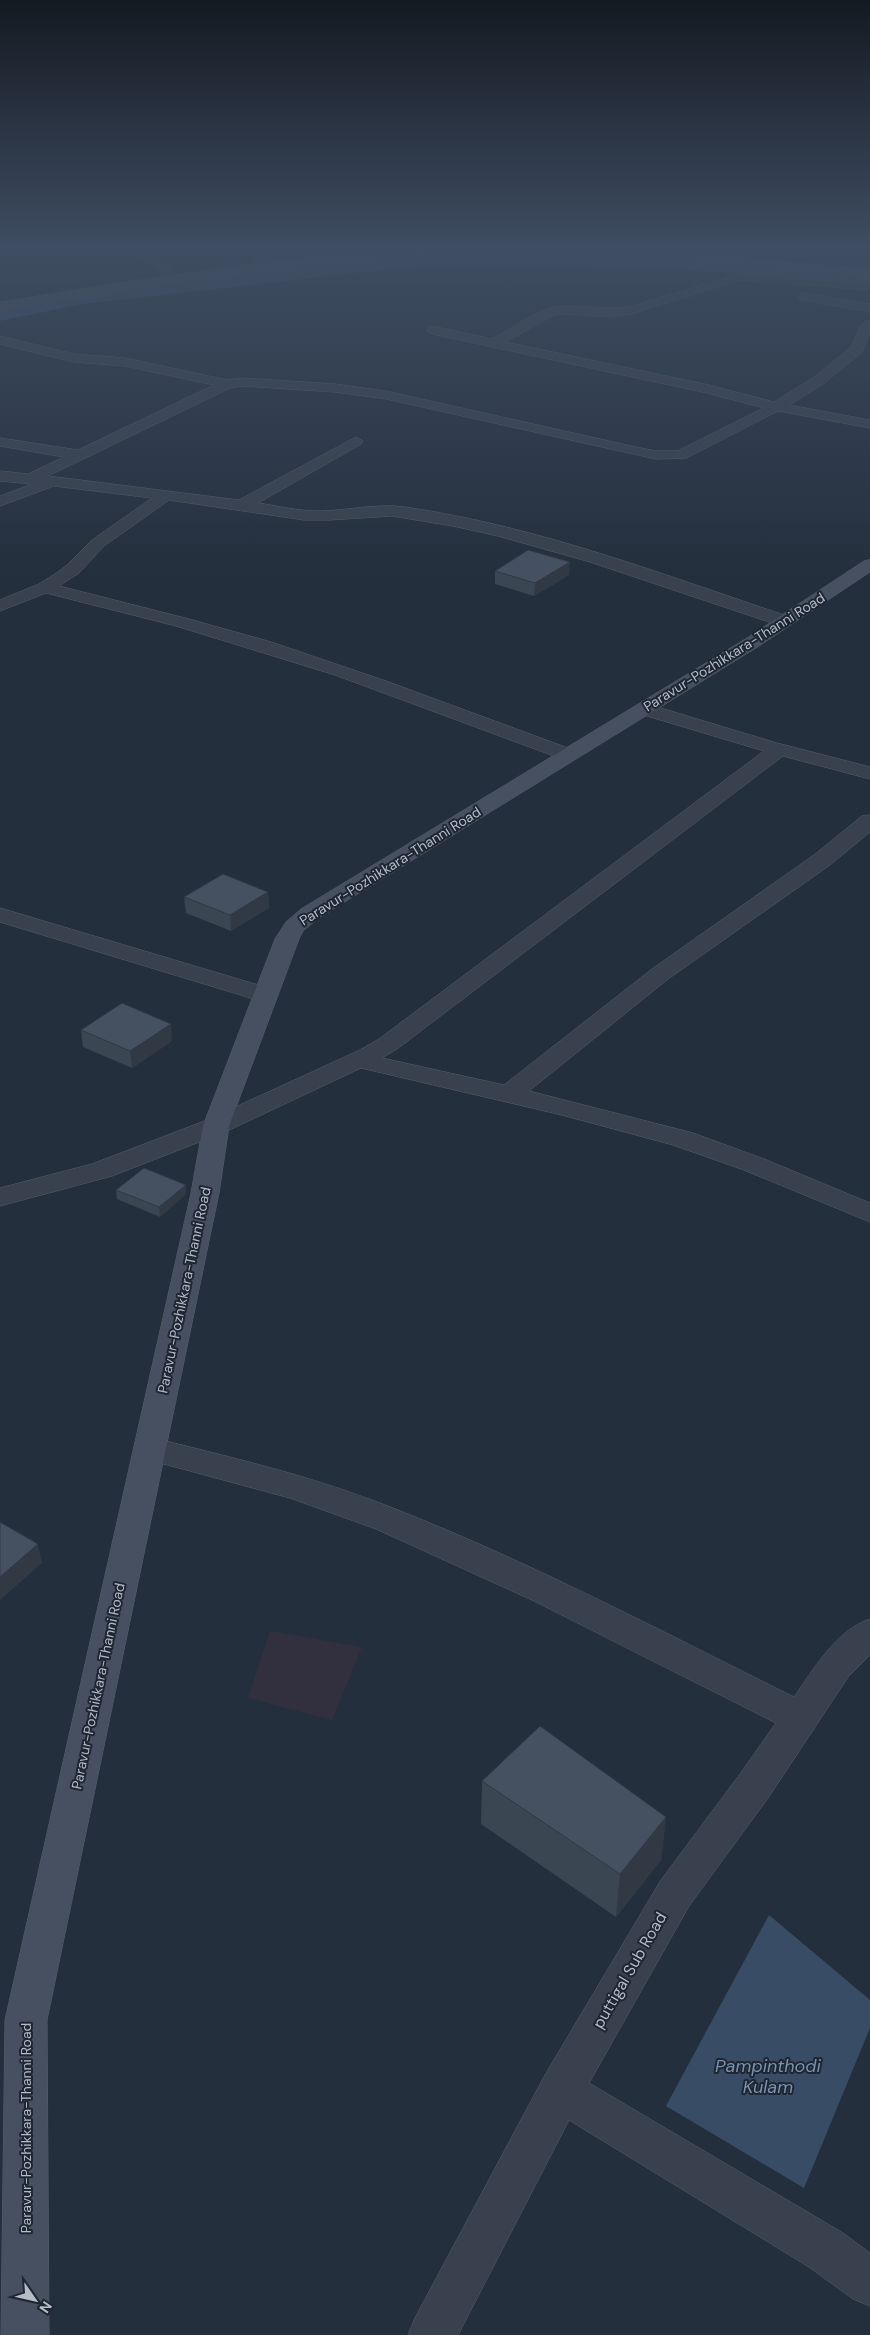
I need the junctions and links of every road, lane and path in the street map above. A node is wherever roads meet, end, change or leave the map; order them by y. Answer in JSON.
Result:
{"nodes":[{"id":1,"x":70,"y":357,"type":"edge"},
{"id":2,"x":559,"y":357,"type":"edge"},
{"id":3,"x":846,"y":357,"type":"edge"},
{"id":4,"x":227,"y":384,"type":"junction"},
{"id":5,"x":776,"y":407,"type":"junction"},
{"id":6,"x":870,"y":424,"type":"edge"},
{"id":7,"x":356,"y":441,"type":"dead end"},
{"id":8,"x":0,"y":442,"type":"edge"},
{"id":9,"x":80,"y":455,"type":"junction"},
{"id":10,"x":0,"y":476,"type":"edge"},
{"id":11,"x":30,"y":479,"type":"junction"},
{"id":12,"x":54,"y":481,"type":"junction"},
{"id":13,"x":166,"y":496,"type":"junction"},
{"id":14,"x":0,"y":501,"type":"edge"},
{"id":15,"x":242,"y":505,"type":"junction"},
{"id":16,"x":870,"y":565,"type":"edge"},
{"id":17,"x":44,"y":588,"type":"junction"},
{"id":18,"x":0,"y":606,"type":"edge"},
{"id":19,"x":784,"y":621,"type":"junction"},
{"id":20,"x":644,"y":708,"type":"junction"},
{"id":21,"x":780,"y":750,"type":"junction"},
{"id":22,"x":569,"y":755,"type":"junction"},
{"id":23,"x":870,"y":773,"type":"edge"},
{"id":24,"x":870,"y":821,"type":"edge"},
{"id":25,"x":0,"y":915,"type":"edge"},
{"id":26,"x":266,"y":995,"type":"junction"},
{"id":27,"x":358,"y":1060,"type":"junction"},
{"id":28,"x":508,"y":1095,"type":"junction"},
{"id":29,"x":216,"y":1126,"type":"junction"},
{"id":30,"x":0,"y":1197,"type":"edge"},
{"id":31,"x":870,"y":1213,"type":"edge"},
{"id":32,"x":150,"y":1450,"type":"junction"},
{"id":33,"x":870,"y":1633,"type":"edge"},
{"id":34,"x":800,"y":1717,"type":"junction"},
{"id":35,"x":561,"y":2090,"type":"junction"},
{"id":36,"x":870,"y":2282,"type":"edge"},
{"id":37,"x":25,"y":2335,"type":"edge"},
{"id":38,"x":432,"y":2335,"type":"edge"}],
"edges":[{"from":1,"to":4,"type":"street"},
{"from":2,"to":5,"type":"street"},
{"from":3,"to":5,"type":"street"},
{"from":4,"to":5,"type":"street"},
{"from":4,"to":9,"type":"street"},
{"from":5,"to":6,"type":"street"},
{"from":7,"to":15,"type":"street"},
{"from":8,"to":9,"type":"street"},
{"from":9,"to":11,"type":"street"},
{"from":10,"to":11,"type":"street"},
{"from":11,"to":12,"type":"street"},
{"from":12,"to":13,"type":"street"},
{"from":12,"to":14,"type":"street"},
{"from":13,"to":15,"type":"street"},
{"from":13,"to":17,"type":"street"},
{"from":15,"to":19,"type":"street"},
{"from":16,"to":19,"type":"main road","name":"Paravur-Pozhikkara-Thanni Road"},
{"from":17,"to":18,"type":"street"},
{"from":17,"to":22,"type":"street"},
{"from":19,"to":20,"type":"main road","name":"Paravur-Pozhikkara-Thanni Road"},
{"from":20,"to":21,"type":"street"},
{"from":20,"to":22,"type":"main road","name":"Paravur-Pozhikkara-Thanni Road"},
{"from":21,"to":23,"type":"street"},
{"from":21,"to":27,"type":"street"},
{"from":22,"to":26,"type":"main road","name":"Paravur-Pozhikkara-Thanni Road"},
{"from":24,"to":28,"type":"street"},
{"from":25,"to":26,"type":"street"},
{"from":26,"to":29,"type":"main road","name":"Paravur-Pozhikkara-Thanni Road"},
{"from":27,"to":28,"type":"street"},
{"from":27,"to":29,"type":"street"},
{"from":28,"to":31,"type":"street"},
{"from":29,"to":30,"type":"street"},
{"from":29,"to":32,"type":"main road","name":"Paravur-Pozhikkara-Thanni Road"},
{"from":32,"to":34,"type":"street"},
{"from":32,"to":37,"type":"main road","name":"Paravur-Pozhikkara-Thanni Road"},
{"from":33,"to":34,"type":"street","name":"puttigal Sub Road"},
{"from":34,"to":35,"type":"street","name":"puttigal Sub Road"},
{"from":35,"to":36,"type":"street"},
{"from":35,"to":38,"type":"street","name":"puttigal Sub Road"}]}
